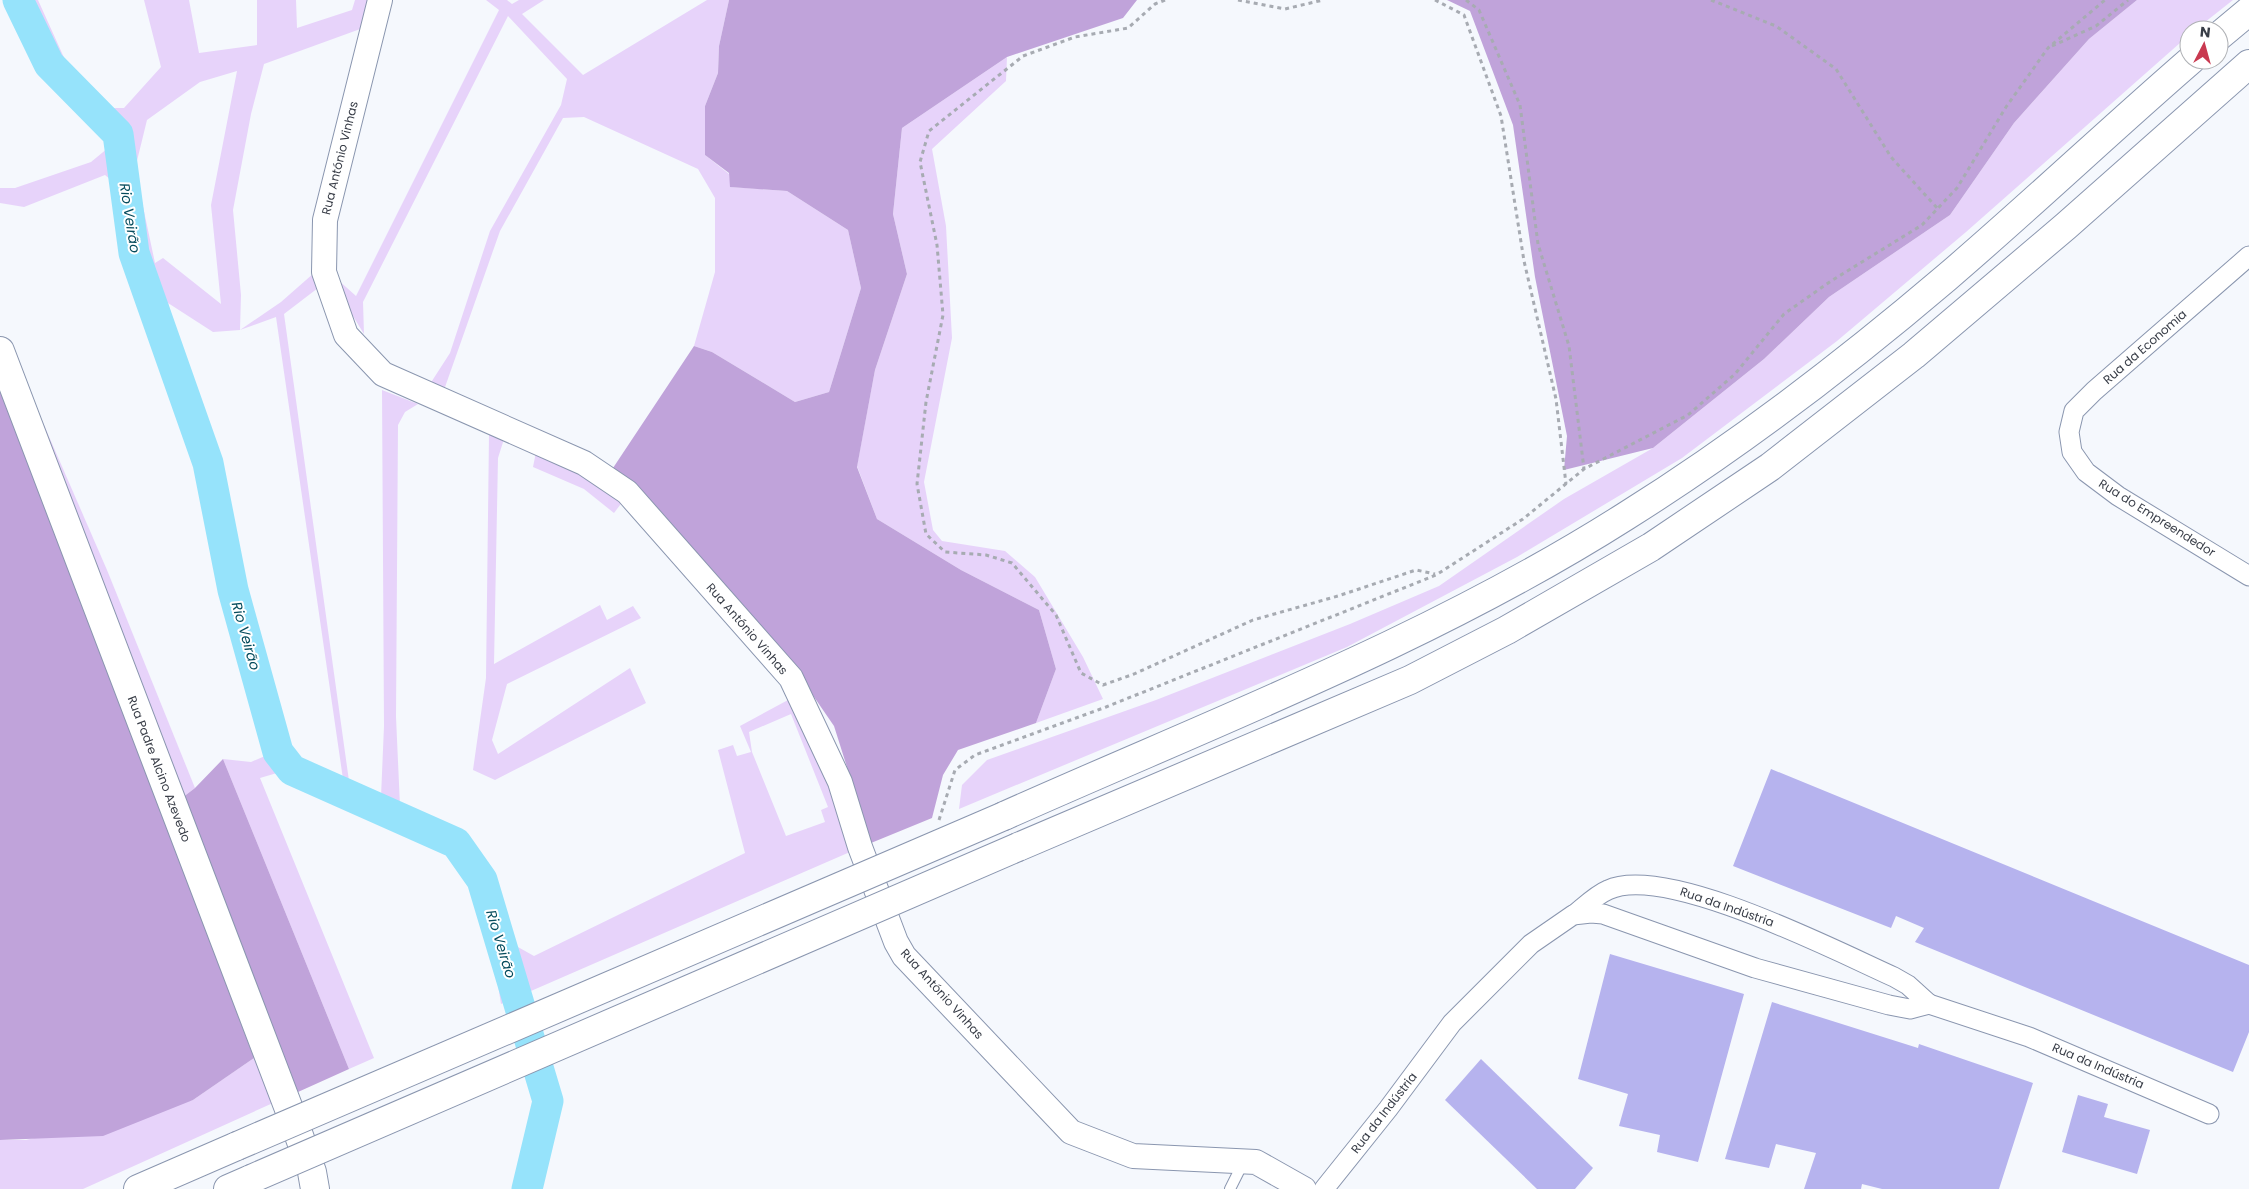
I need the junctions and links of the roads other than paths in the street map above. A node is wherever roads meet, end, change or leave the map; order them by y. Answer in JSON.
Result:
{"nodes":[{"id":1,"x":380,"y":0,"type":"edge"},
{"id":2,"x":2249,"y":11,"type":"edge"},
{"id":3,"x":2229,"y":28,"type":"edge"},
{"id":4,"x":2249,"y":64,"type":"edge"},
{"id":5,"x":2180,"y":70,"type":"edge"},
{"id":6,"x":2249,"y":256,"type":"edge"},
{"id":7,"x":0,"y":350,"type":"edge"},
{"id":8,"x":2072,"y":452,"type":"joint"},
{"id":9,"x":2249,"y":576,"type":"edge"},
{"id":10,"x":1574,"y":915,"type":"junction"},
{"id":11,"x":1929,"y":1004,"type":"junction"},
{"id":12,"x":2209,"y":1114,"type":"dead end"},
{"id":13,"x":1243,"y":1162,"type":"junction"},
{"id":14,"x":240,"y":1184,"type":"edge"},
{"id":15,"x":138,"y":1189,"type":"edge"},
{"id":16,"x":315,"y":1189,"type":"edge"},
{"id":17,"x":1230,"y":1189,"type":"edge"},
{"id":18,"x":1304,"y":1189,"type":"edge"},
{"id":19,"x":1324,"y":1189,"type":"edge"}],
"edges":[{"from":1,"to":13,"type":"street","name":"Rua António Vinhas"},
{"from":2,"to":3,"type":"main road"},
{"from":4,"to":14,"type":"main road","bridge":true},
{"from":5,"to":15,"type":"main road","bridge":true},
{"from":6,"to":8,"type":"street","name":"Rua da Economia"},
{"from":7,"to":16,"type":"main road","name":"Rua Padre Alcino Azevedo"},
{"from":8,"to":9,"type":"street","name":"Rua do Empreendedor"},
{"from":10,"to":11,"type":"street","name":"Rua da Indústria"},
{"from":10,"to":11,"type":"street","name":"Rua da Indústria"},
{"from":10,"to":19,"type":"street","name":"Rua da Indústria"},
{"from":11,"to":12,"type":"street","name":"Rua da Indústria"},
{"from":13,"to":17,"type":"lane"},
{"from":13,"to":18,"type":"street","name":"Rua António Vinhas"}]}
